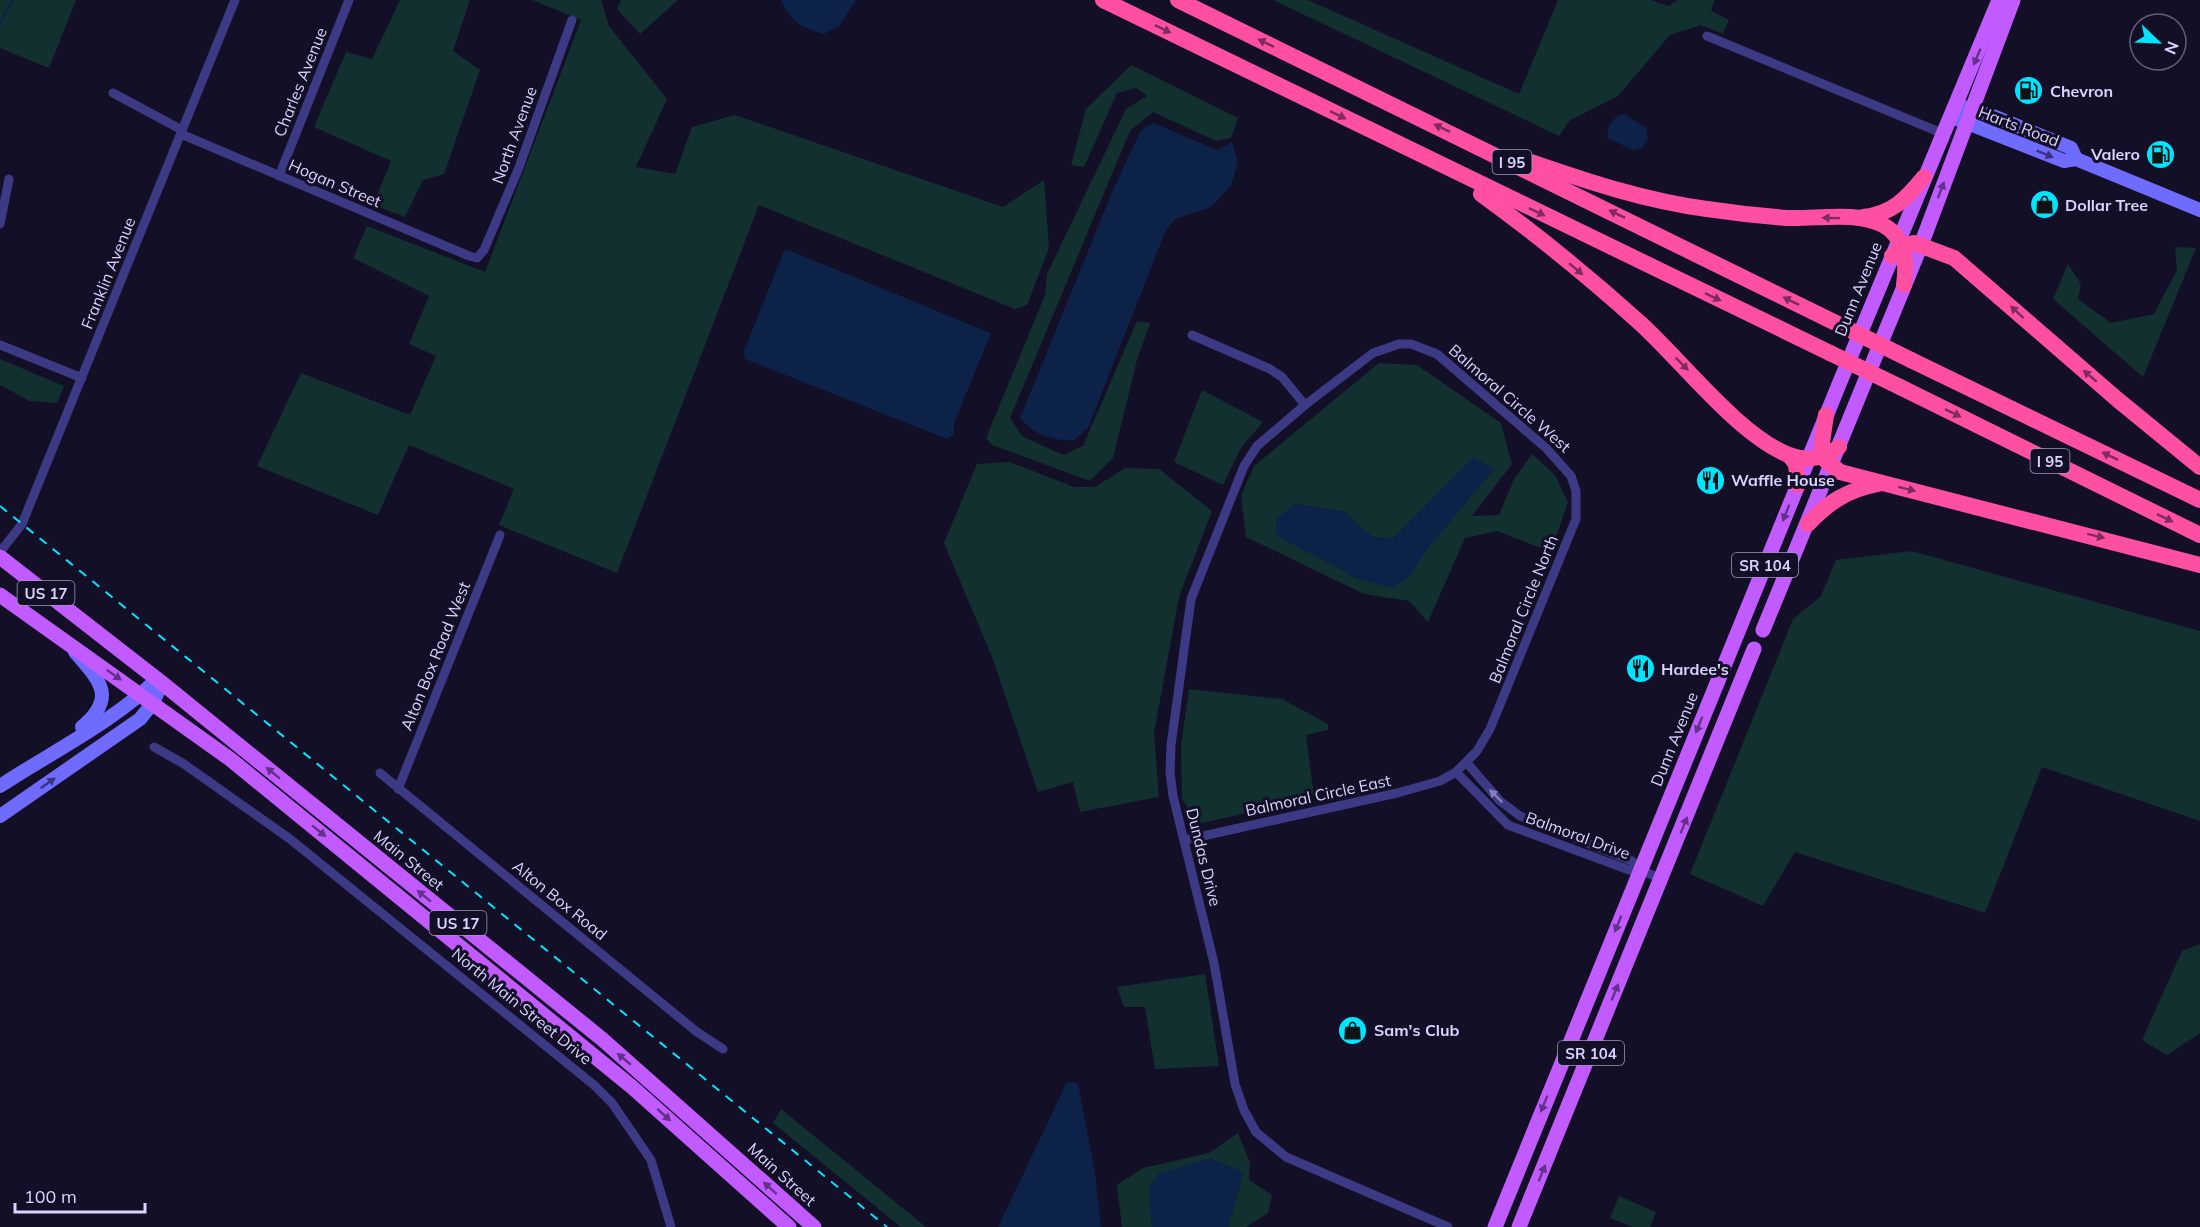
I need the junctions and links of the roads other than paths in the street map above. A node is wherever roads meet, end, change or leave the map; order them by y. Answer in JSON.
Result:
{"nodes":[{"id":1,"x":235,"y":0,"type":"edge"},
{"id":2,"x":349,"y":0,"type":"edge"},
{"id":3,"x":1103,"y":0,"type":"edge"},
{"id":4,"x":1178,"y":0,"type":"edge"},
{"id":5,"x":1999,"y":0,"type":"edge"},
{"id":6,"x":2013,"y":0,"type":"edge"},
{"id":7,"x":572,"y":20,"type":"dead end"},
{"id":8,"x":1707,"y":36,"type":"dead end"},
{"id":9,"x":113,"y":93,"type":"dead end"},
{"id":10,"x":1961,"y":114,"type":"junction"},
{"id":11,"x":182,"y":132,"type":"junction"},
{"id":12,"x":1944,"y":134,"type":"junction"},
{"id":13,"x":1467,"y":140,"type":"junction"},
{"id":14,"x":1446,"y":169,"type":"junction"},
{"id":15,"x":279,"y":176,"type":"junction"},
{"id":16,"x":1924,"y":177,"type":"junction"},
{"id":17,"x":9,"y":179,"type":"dead end"},
{"id":18,"x":2200,"y":210,"type":"edge"},
{"id":19,"x":1855,"y":218,"type":"junction"},
{"id":20,"x":0,"y":224,"type":"edge"},
{"id":21,"x":1921,"y":245,"type":"junction"},
{"id":22,"x":1898,"y":247,"type":"junction"},
{"id":23,"x":477,"y":258,"type":"joint"},
{"id":24,"x":1904,"y":285,"type":"junction"},
{"id":25,"x":1192,"y":336,"type":"dead end"},
{"id":26,"x":0,"y":345,"type":"edge"},
{"id":27,"x":82,"y":378,"type":"junction"},
{"id":28,"x":1305,"y":405,"type":"junction"},
{"id":29,"x":1826,"y":415,"type":"joint"},
{"id":30,"x":1839,"y":447,"type":"joint"},
{"id":31,"x":1789,"y":455,"type":"junction"},
{"id":32,"x":1821,"y":461,"type":"junction"},
{"id":33,"x":2200,"y":467,"type":"edge"},
{"id":34,"x":1883,"y":483,"type":"junction"},
{"id":35,"x":1797,"y":485,"type":"junction"},
{"id":36,"x":2200,"y":500,"type":"edge"},
{"id":37,"x":1578,"y":505,"type":"joint"},
{"id":38,"x":1808,"y":524,"type":"junction"},
{"id":39,"x":500,"y":535,"type":"dead end"},
{"id":40,"x":2200,"y":535,"type":"edge"},
{"id":41,"x":0,"y":552,"type":"edge"},
{"id":42,"x":0,"y":557,"type":"edge"},
{"id":43,"x":2200,"y":565,"type":"edge"},
{"id":44,"x":0,"y":595,"type":"edge"},
{"id":45,"x":1763,"y":630,"type":"joint"},
{"id":46,"x":66,"y":641,"type":"junction"},
{"id":47,"x":1734,"y":641,"type":"junction"},
{"id":48,"x":1754,"y":649,"type":"junction"},
{"id":49,"x":159,"y":681,"type":"junction"},
{"id":50,"x":148,"y":699,"type":"junction"},
{"id":51,"x":154,"y":747,"type":"dead end"},
{"id":52,"x":46,"y":755,"type":"junction"},
{"id":53,"x":1467,"y":763,"type":"junction"},
{"id":54,"x":1456,"y":772,"type":"junction"},
{"id":55,"x":380,"y":773,"type":"dead end"},
{"id":56,"x":0,"y":786,"type":"edge"},
{"id":57,"x":398,"y":789,"type":"junction"},
{"id":58,"x":0,"y":816,"type":"edge"},
{"id":59,"x":1185,"y":840,"type":"junction"},
{"id":60,"x":1640,"y":870,"type":"junction"},
{"id":61,"x":1662,"y":879,"type":"junction"},
{"id":62,"x":723,"y":1049,"type":"dead end"},
{"id":63,"x":671,"y":1227,"type":"edge"},
{"id":64,"x":789,"y":1227,"type":"edge"},
{"id":65,"x":814,"y":1227,"type":"edge"},
{"id":66,"x":1448,"y":1227,"type":"edge"},
{"id":67,"x":1495,"y":1227,"type":"edge"},
{"id":68,"x":1520,"y":1227,"type":"edge"}],
"edges":[{"from":1,"to":11,"type":"street","name":"Franklin Avenue"},
{"from":2,"to":15,"type":"street","name":"Charles Avenue"},
{"from":3,"to":14,"type":"highway","number":"I 95","one_way":true},
{"from":13,"to":4,"type":"highway","number":"I 95","one_way":true},
{"from":5,"to":10,"type":"main road","name":"Dunn Avenue","one_way":true},
{"from":6,"to":10,"type":"main road","name":"Dunn Avenue"},
{"from":7,"to":23,"type":"street","name":"North Avenue"},
{"from":8,"to":12,"type":"street"},
{"from":9,"to":11,"type":"street","name":"Hogan Street"},
{"from":10,"to":12,"type":"main road","name":"Dunn Avenue"},
{"from":10,"to":18,"type":"street","name":"Harts Road"},
{"from":21,"to":10,"type":"main road","name":"Dunn Avenue","one_way":true},
{"from":11,"to":15,"type":"street","name":"Hogan Street"},
{"from":11,"to":27,"type":"street","name":"Franklin Avenue"},
{"from":12,"to":16,"type":"main road","name":"Dunn Avenue"},
{"from":19,"to":13,"type":"highway","one_way":true},
{"from":36,"to":13,"type":"highway","number":"I 95","one_way":true,"bridge":true},
{"from":14,"to":31,"type":"highway","one_way":true},
{"from":14,"to":40,"type":"highway","number":"I 95","one_way":true,"bridge":true},
{"from":15,"to":23,"type":"street","name":"Hogan Street"},
{"from":16,"to":19,"type":"highway"},
{"from":16,"to":22,"type":"main road","name":"Dunn Avenue"},
{"from":17,"to":20,"type":"street"},
{"from":19,"to":22,"type":"highway"},
{"from":21,"to":22,"type":"highway"},
{"from":21,"to":24,"type":"main road","name":"Dunn Avenue"},
{"from":33,"to":21,"type":"highway","one_way":true},
{"from":22,"to":24,"type":"highway"},
{"from":22,"to":29,"type":"main road","name":"Dunn Avenue"},
{"from":24,"to":30,"type":"main road","name":"Dunn Avenue"},
{"from":25,"to":28,"type":"street"},
{"from":26,"to":27,"type":"street"},
{"from":27,"to":41,"type":"street","name":"Franklin Avenue"},
{"from":28,"to":37,"type":"street","name":"Balmoral Circle West"},
{"from":28,"to":59,"type":"street","name":"Dundas Drive"},
{"from":29,"to":32,"type":"highway"},
{"from":30,"to":32,"type":"highway"},
{"from":31,"to":32,"type":"highway"},
{"from":31,"to":35,"type":"highway"},
{"from":32,"to":34,"type":"highway"},
{"from":32,"to":35,"type":"main road","name":"Dunn Avenue","number":"SR 104"},
{"from":32,"to":38,"type":"main road","number":"SR 104"},
{"from":34,"to":38,"type":"highway"},
{"from":34,"to":43,"type":"highway","one_way":true},
{"from":35,"to":47,"type":"main road","name":"Dunn Avenue","number":"SR 104","one_way":true},
{"from":37,"to":53,"type":"street","name":"Balmoral Circle North"},
{"from":38,"to":45,"type":"main road","number":"SR 104"},
{"from":39,"to":57,"type":"street","name":"Alton Box Road West"},
{"from":42,"to":49,"type":"main road","name":"Main Street","number":"US 17"},
{"from":44,"to":46,"type":"main road","number":"US 17"},
{"from":45,"to":48,"type":"street","number":"SR 104"},
{"from":46,"to":50,"type":"main road","number":"US 17","one_way":true},
{"from":46,"to":52,"type":"street"},
{"from":47,"to":48,"type":"street"},
{"from":47,"to":60,"type":"main road","name":"Dunn Avenue","number":"SR 104","one_way":true},
{"from":61,"to":48,"type":"main road","number":"SR 104","one_way":true},
{"from":49,"to":50,"type":"street"},
{"from":65,"to":49,"type":"main road","name":"Main Street","number":"US 17","one_way":true},
{"from":50,"to":52,"type":"street"},
{"from":58,"to":50,"type":"street","one_way":true},
{"from":50,"to":64,"type":"main road","number":"US 17","one_way":true},
{"from":51,"to":63,"type":"street","name":"North Main Street Drive"},
{"from":52,"to":56,"type":"street"},
{"from":53,"to":54,"type":"street","name":"Balmoral Circle East"},
{"from":60,"to":53,"type":"street","name":"Balmoral Drive","one_way":true},
{"from":54,"to":59,"type":"street","name":"Balmoral Circle East"},
{"from":54,"to":60,"type":"street","name":"Balmoral Drive"},
{"from":55,"to":57,"type":"street","name":"Alton Box Road"},
{"from":57,"to":62,"type":"street","name":"Alton Box Road"},
{"from":59,"to":66,"type":"street","name":"Dundas Drive"},
{"from":60,"to":61,"type":"street","name":"Balmoral Drive"},
{"from":60,"to":67,"type":"main road","name":"Dunn Avenue","number":"SR 104","one_way":true},
{"from":68,"to":61,"type":"main road","number":"SR 104","one_way":true}]}
